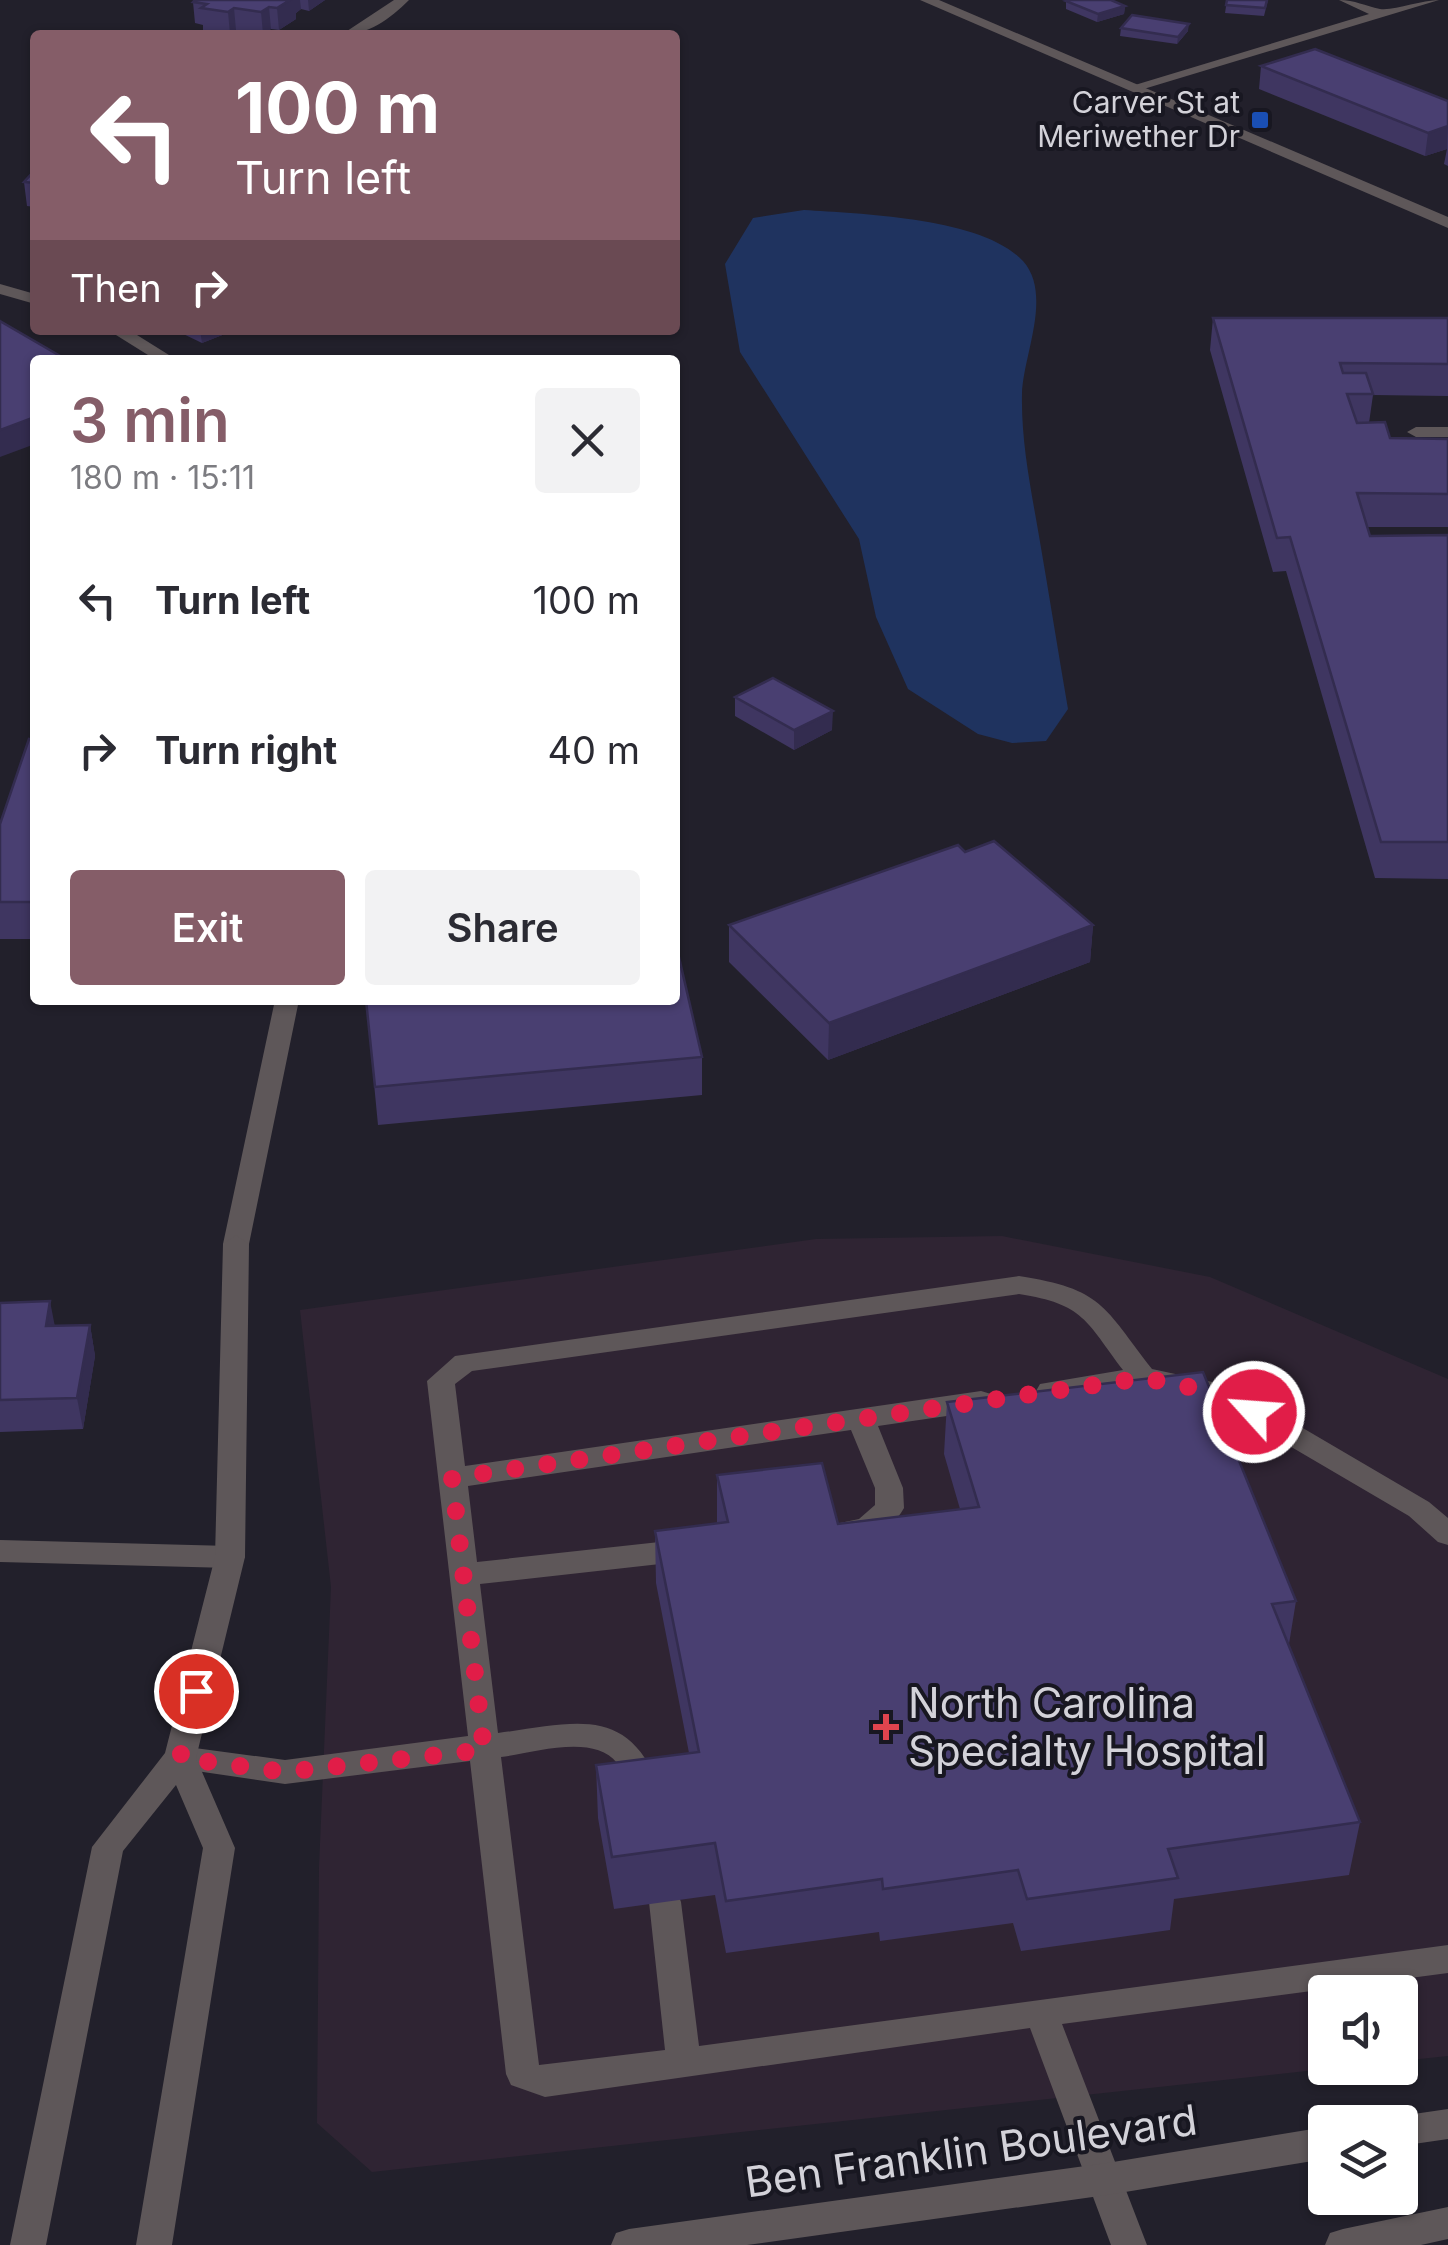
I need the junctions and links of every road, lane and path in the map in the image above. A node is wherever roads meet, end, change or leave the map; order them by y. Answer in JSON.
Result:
{"nodes":[{"id":1,"x":402,"y":0,"type":"edge"},
{"id":2,"x":928,"y":0,"type":"edge"},
{"id":3,"x":1346,"y":0,"type":"edge"},
{"id":4,"x":1432,"y":0,"type":"edge"},
{"id":5,"x":1384,"y":14,"type":"junction"},
{"id":6,"x":357,"y":30,"type":"edge"},
{"id":7,"x":1132,"y":88,"type":"junction"},
{"id":8,"x":1448,"y":223,"type":"edge"},
{"id":9,"x":0,"y":289,"type":"edge"},
{"id":10,"x":30,"y":298,"type":"edge"},
{"id":11,"x":126,"y":335,"type":"edge"},
{"id":12,"x":160,"y":355,"type":"edge"},
{"id":13,"x":1416,"y":432,"type":"dead end"},
{"id":14,"x":1448,"y":432,"type":"edge"},
{"id":15,"x":286,"y":1005,"type":"edge"},
{"id":16,"x":1143,"y":1378,"type":"junction"},
{"id":17,"x":861,"y":1419,"type":"junction"},
{"id":18,"x":452,"y":1478,"type":"junction"},
{"id":19,"x":825,"y":1534,"type":"edge"},
{"id":20,"x":1448,"y":1534,"type":"edge"},
{"id":21,"x":722,"y":1546,"type":"edge"},
{"id":22,"x":0,"y":1550,"type":"edge"},
{"id":23,"x":230,"y":1557,"type":"junction"},
{"id":24,"x":463,"y":1575,"type":"junction"},
{"id":25,"x":484,"y":1750,"type":"junction"},
{"id":26,"x":180,"y":1758,"type":"junction"},
{"id":27,"x":652,"y":1810,"type":"edge"},
{"id":28,"x":665,"y":1902,"type":"edge"},
{"id":29,"x":1448,"y":1959,"type":"edge"},
{"id":30,"x":1041,"y":2014,"type":"junction"},
{"id":31,"x":684,"y":2063,"type":"junction"},
{"id":32,"x":1448,"y":2124,"type":"edge"},
{"id":33,"x":1418,"y":2128,"type":"edge"},
{"id":34,"x":1308,"y":2147,"type":"edge"},
{"id":35,"x":1107,"y":2179,"type":"junction"},
{"id":36,"x":1448,"y":2223,"type":"edge"},
{"id":37,"x":28,"y":2245,"type":"edge"},
{"id":38,"x":154,"y":2245,"type":"edge"},
{"id":39,"x":629,"y":2245,"type":"edge"},
{"id":40,"x":1129,"y":2245,"type":"edge"},
{"id":41,"x":1343,"y":2245,"type":"edge"}],
"edges":[{"from":1,"to":6,"type":"street"},
{"from":2,"to":7,"type":"street"},
{"from":3,"to":5,"type":"street"},
{"from":4,"to":5,"type":"street"},
{"from":5,"to":7,"type":"street"},
{"from":7,"to":8,"type":"street"},
{"from":9,"to":10,"type":"street"},
{"from":11,"to":12,"type":"street"},
{"from":13,"to":14,"type":"street"},
{"from":15,"to":23,"type":"street"},
{"from":16,"to":17,"type":"street"},
{"from":16,"to":18,"type":"street"},
{"from":16,"to":20,"type":"street"},
{"from":17,"to":18,"type":"street"},
{"from":17,"to":19,"type":"street"},
{"from":18,"to":24,"type":"street"},
{"from":21,"to":24,"type":"street"},
{"from":22,"to":23,"type":"street"},
{"from":23,"to":26,"type":"street"},
{"from":24,"to":25,"type":"street"},
{"from":25,"to":26,"type":"street"},
{"from":25,"to":27,"type":"street"},
{"from":25,"to":31,"type":"street"},
{"from":26,"to":37,"type":"street"},
{"from":26,"to":38,"type":"street"},
{"from":28,"to":31,"type":"street"},
{"from":29,"to":30,"type":"street"},
{"from":30,"to":31,"type":"street"},
{"from":30,"to":35,"type":"street"},
{"from":32,"to":33,"type":"street"},
{"from":34,"to":35,"type":"street","name":"Ben Franklin Boulevard"},
{"from":35,"to":39,"type":"street","name":"Ben Franklin Boulevard"},
{"from":35,"to":40,"type":"street"},
{"from":36,"to":41,"type":"street"}]}
